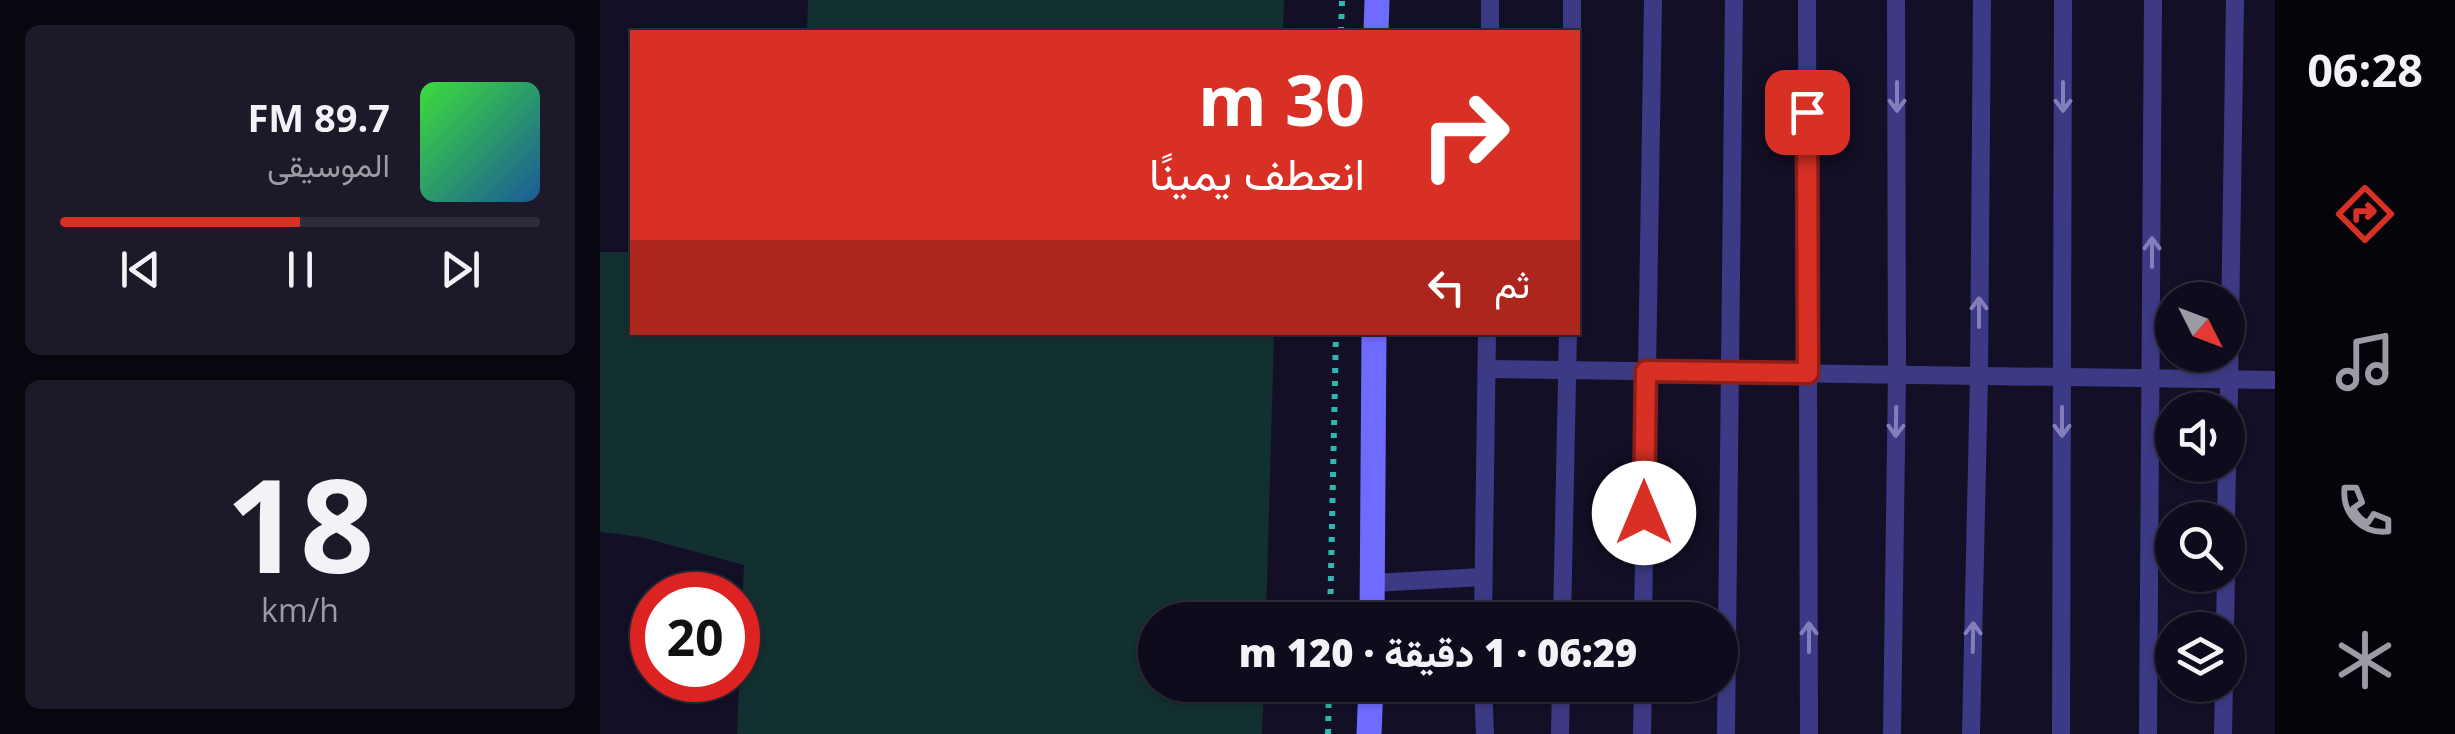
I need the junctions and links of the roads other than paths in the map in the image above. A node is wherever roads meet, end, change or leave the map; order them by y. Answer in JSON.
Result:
{"nodes":[{"id":1,"x":1377,"y":0,"type":"edge"},
{"id":2,"x":1490,"y":0,"type":"edge"},
{"id":3,"x":1572,"y":0,"type":"edge"},
{"id":4,"x":1653,"y":0,"type":"edge"},
{"id":5,"x":1734,"y":0,"type":"edge"},
{"id":6,"x":1807,"y":0,"type":"edge"},
{"id":7,"x":1896,"y":0,"type":"edge"},
{"id":8,"x":1982,"y":0,"type":"edge"},
{"id":9,"x":2064,"y":0,"type":"edge"},
{"id":10,"x":2153,"y":0,"type":"edge"},
{"id":11,"x":2234,"y":0,"type":"edge"},
{"id":12,"x":1376,"y":30,"type":"edge"},
{"id":13,"x":1490,"y":30,"type":"edge"},
{"id":14,"x":1572,"y":30,"type":"edge"},
{"id":15,"x":1374,"y":335,"type":"edge"},
{"id":16,"x":1487,"y":335,"type":"edge"},
{"id":17,"x":1568,"y":335,"type":"edge"},
{"id":18,"x":1487,"y":369,"type":"junction"},
{"id":19,"x":1567,"y":369,"type":"junction"},
{"id":20,"x":1646,"y":371,"type":"junction"},
{"id":21,"x":1732,"y":372,"type":"junction"},
{"id":22,"x":1808,"y":373,"type":"junction"},
{"id":23,"x":1897,"y":375,"type":"junction"},
{"id":24,"x":1979,"y":376,"type":"junction"},
{"id":25,"x":2062,"y":377,"type":"junction"},
{"id":26,"x":2152,"y":378,"type":"junction"},
{"id":27,"x":2229,"y":379,"type":"junction"},
{"id":28,"x":2275,"y":380,"type":"edge"},
{"id":29,"x":2229,"y":392,"type":"edge"},
{"id":30,"x":1483,"y":577,"type":"junction"},
{"id":31,"x":1372,"y":583,"type":"junction"},
{"id":32,"x":1372,"y":602,"type":"edge"},
{"id":33,"x":1483,"y":602,"type":"edge"},
{"id":34,"x":1562,"y":602,"type":"edge"},
{"id":35,"x":1644,"y":602,"type":"edge"},
{"id":36,"x":1370,"y":702,"type":"edge"},
{"id":37,"x":1483,"y":702,"type":"edge"},
{"id":38,"x":1561,"y":702,"type":"edge"},
{"id":39,"x":1643,"y":702,"type":"edge"},
{"id":40,"x":2224,"y":702,"type":"edge"},
{"id":41,"x":1369,"y":734,"type":"edge"},
{"id":42,"x":1485,"y":734,"type":"edge"},
{"id":43,"x":1560,"y":734,"type":"edge"},
{"id":44,"x":1642,"y":734,"type":"edge"},
{"id":45,"x":1726,"y":734,"type":"edge"},
{"id":46,"x":1809,"y":734,"type":"edge"},
{"id":47,"x":1892,"y":734,"type":"edge"},
{"id":48,"x":1971,"y":734,"type":"edge"},
{"id":49,"x":2061,"y":734,"type":"edge"},
{"id":50,"x":2148,"y":734,"type":"edge"},
{"id":51,"x":2223,"y":734,"type":"edge"}],
"edges":[{"from":1,"to":12,"type":"street"},
{"from":2,"to":13,"type":"lane"},
{"from":3,"to":14,"type":"lane"},
{"from":4,"to":20,"type":"lane"},
{"from":5,"to":21,"type":"lane"},
{"from":6,"to":22,"type":"lane"},
{"from":7,"to":23,"type":"lane","one_way":true},
{"from":24,"to":8,"type":"lane","one_way":true},
{"from":9,"to":25,"type":"lane","one_way":true},
{"from":26,"to":10,"type":"lane","one_way":true},
{"from":11,"to":27,"type":"lane"},
{"from":15,"to":31,"type":"street"},
{"from":16,"to":18,"type":"lane"},
{"from":17,"to":19,"type":"lane"},
{"from":18,"to":19,"type":"lane"},
{"from":18,"to":30,"type":"lane"},
{"from":19,"to":20,"type":"lane"},
{"from":19,"to":34,"type":"lane"},
{"from":20,"to":21,"type":"lane"},
{"from":20,"to":35,"type":"lane"},
{"from":21,"to":22,"type":"lane"},
{"from":21,"to":45,"type":"lane"},
{"from":22,"to":23,"type":"lane"},
{"from":46,"to":22,"type":"lane","one_way":true},
{"from":23,"to":24,"type":"lane"},
{"from":23,"to":47,"type":"lane","one_way":true},
{"from":24,"to":25,"type":"lane"},
{"from":48,"to":24,"type":"lane","one_way":true},
{"from":25,"to":26,"type":"lane"},
{"from":25,"to":49,"type":"lane","one_way":true},
{"from":26,"to":27,"type":"lane"},
{"from":26,"to":50,"type":"lane"},
{"from":27,"to":28,"type":"lane"},
{"from":27,"to":29,"type":"lane"},
{"from":30,"to":31,"type":"lane"},
{"from":30,"to":33,"type":"lane"},
{"from":31,"to":32,"type":"street"},
{"from":36,"to":41,"type":"street"},
{"from":37,"to":42,"type":"lane"},
{"from":38,"to":43,"type":"lane"},
{"from":39,"to":44,"type":"lane"},
{"from":40,"to":51,"type":"lane"}]}
